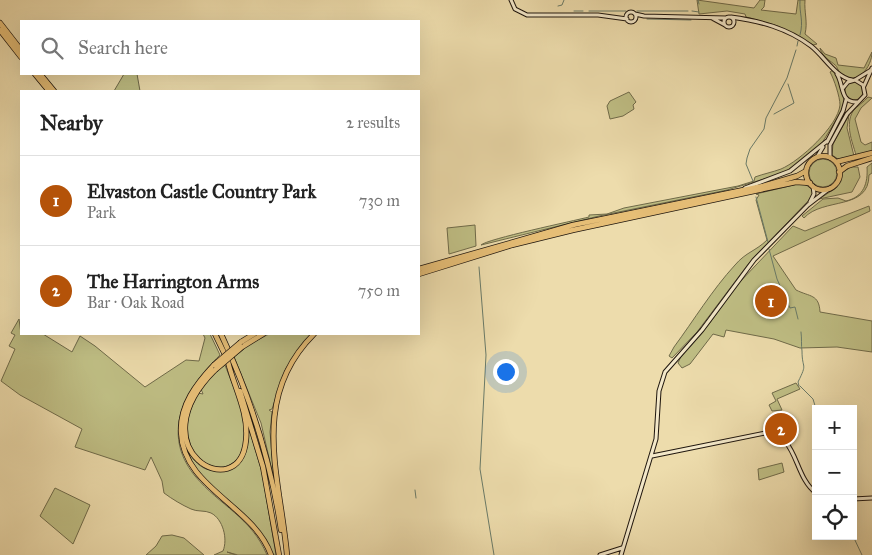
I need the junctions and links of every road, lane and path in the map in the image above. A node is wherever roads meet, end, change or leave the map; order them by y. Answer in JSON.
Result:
{"nodes":[{"id":1,"x":511,"y":0,"type":"edge"},
{"id":2,"x":627,"y":14,"type":"junction"},
{"id":3,"x":635,"y":14,"type":"junction"},
{"id":4,"x":644,"y":16,"type":"junction"},
{"id":5,"x":618,"y":17,"type":"junction"},
{"id":6,"x":710,"y":17,"type":"junction"},
{"id":7,"x":731,"y":17,"type":"junction"},
{"id":8,"x":726,"y":18,"type":"junction"},
{"id":9,"x":627,"y":19,"type":"junction"},
{"id":10,"x":635,"y":19,"type":"junction"},
{"id":11,"x":744,"y":19,"type":"junction"},
{"id":12,"x":0,"y":22,"type":"edge"},
{"id":13,"x":725,"y":25,"type":"junction"},
{"id":14,"x":733,"y":25,"type":"junction"},
{"id":15,"x":0,"y":30,"type":"edge"},
{"id":16,"x":20,"y":49,"type":"edge"},
{"id":17,"x":20,"y":56,"type":"edge"},
{"id":18,"x":871,"y":69,"type":"edge"},
{"id":19,"x":836,"y":71,"type":"junction"},
{"id":20,"x":36,"y":75,"type":"edge"},
{"id":21,"x":41,"y":75,"type":"edge"},
{"id":22,"x":854,"y":80,"type":"junction"},
{"id":23,"x":864,"y":86,"type":"junction"},
{"id":24,"x":843,"y":88,"type":"junction"},
{"id":25,"x":48,"y":90,"type":"edge"},
{"id":26,"x":53,"y":90,"type":"edge"},
{"id":27,"x":846,"y":100,"type":"junction"},
{"id":28,"x":857,"y":102,"type":"junction"},
{"id":29,"x":827,"y":141,"type":"junction"},
{"id":30,"x":872,"y":153,"type":"edge"},
{"id":31,"x":817,"y":157,"type":"junction"},
{"id":32,"x":830,"y":158,"type":"junction"},
{"id":33,"x":872,"y":158,"type":"edge"},
{"id":34,"x":862,"y":159,"type":"junction"},
{"id":35,"x":836,"y":162,"type":"junction"},
{"id":36,"x":850,"y":162,"type":"junction"},
{"id":37,"x":806,"y":171,"type":"junction"},
{"id":38,"x":840,"y":172,"type":"junction"},
{"id":39,"x":811,"y":185,"type":"junction"},
{"id":40,"x":830,"y":188,"type":"junction"},
{"id":41,"x":737,"y":191,"type":"junction"},
{"id":42,"x":808,"y":205,"type":"junction"},
{"id":43,"x":420,"y":268,"type":"edge"},
{"id":44,"x":420,"y":274,"type":"edge"},
{"id":45,"x":215,"y":335,"type":"edge"},
{"id":46,"x":222,"y":335,"type":"edge"},
{"id":47,"x":253,"y":335,"type":"edge"},
{"id":48,"x":261,"y":335,"type":"edge"},
{"id":49,"x":313,"y":335,"type":"edge"},
{"id":50,"x":241,"y":345,"type":"junction"},
{"id":51,"x":228,"y":362,"type":"junction"},
{"id":52,"x":214,"y":367,"type":"junction"},
{"id":53,"x":653,"y":451,"type":"junction"},
{"id":54,"x":666,"y":454,"type":"junction"},
{"id":55,"x":652,"y":456,"type":"junction"},
{"id":56,"x":812,"y":489,"type":"edge"},
{"id":57,"x":872,"y":498,"type":"edge"},
{"id":58,"x":857,"y":499,"type":"edge"},
{"id":59,"x":622,"y":548,"type":"junction"},
{"id":60,"x":271,"y":555,"type":"edge"},
{"id":61,"x":279,"y":555,"type":"edge"},
{"id":62,"x":286,"y":555,"type":"edge"},
{"id":63,"x":600,"y":555,"type":"edge"},
{"id":64,"x":621,"y":555,"type":"edge"}],
"edges":[{"from":1,"to":5,"type":"street"},
{"from":2,"to":3,"type":"street"},
{"from":2,"to":5,"type":"street"},
{"from":2,"to":9,"type":"street"},
{"from":3,"to":4,"type":"street"},
{"from":3,"to":10,"type":"street"},
{"from":4,"to":6,"type":"street"},
{"from":4,"to":10,"type":"street"},
{"from":5,"to":9,"type":"street"},
{"from":6,"to":8,"type":"street"},
{"from":6,"to":13,"type":"street"},
{"from":7,"to":8,"type":"street"},
{"from":7,"to":11,"type":"street"},
{"from":7,"to":14,"type":"street"},
{"from":8,"to":13,"type":"street"},
{"from":9,"to":10,"type":"street"},
{"from":11,"to":14,"type":"street"},
{"from":11,"to":19,"type":"street"},
{"from":12,"to":16,"type":"highway"},
{"from":13,"to":14,"type":"street"},
{"from":15,"to":17,"type":"highway"},
{"from":18,"to":22,"type":"street"},
{"from":18,"to":23,"type":"street"},
{"from":19,"to":22,"type":"street"},
{"from":19,"to":24,"type":"street"},
{"from":20,"to":25,"type":"highway"},
{"from":21,"to":26,"type":"highway"},
{"from":22,"to":23,"type":"street"},
{"from":22,"to":24,"type":"street"},
{"from":23,"to":28,"type":"street"},
{"from":24,"to":27,"type":"street"},
{"from":27,"to":28,"type":"street"},
{"from":27,"to":29,"type":"street"},
{"from":28,"to":32,"type":"street"},
{"from":29,"to":31,"type":"street"},
{"from":29,"to":41,"type":"street"},
{"from":30,"to":34,"type":"highway"},
{"from":31,"to":32,"type":"highway"},
{"from":31,"to":37,"type":"highway"},
{"from":32,"to":35,"type":"highway"},
{"from":33,"to":34,"type":"highway"},
{"from":34,"to":36,"type":"highway"},
{"from":35,"to":36,"type":"highway"},
{"from":35,"to":38,"type":"highway"},
{"from":36,"to":38,"type":"highway"},
{"from":37,"to":39,"type":"highway"},
{"from":37,"to":41,"type":"highway"},
{"from":38,"to":40,"type":"highway"},
{"from":39,"to":40,"type":"highway"},
{"from":39,"to":42,"type":"street"},
{"from":39,"to":44,"type":"highway"},
{"from":40,"to":42,"type":"street"},
{"from":41,"to":43,"type":"highway"},
{"from":42,"to":53,"type":"street"},
{"from":45,"to":51,"type":"highway"},
{"from":46,"to":62,"type":"highway"},
{"from":47,"to":50,"type":"highway"},
{"from":48,"to":50,"type":"highway"},
{"from":49,"to":62,"type":"highway"},
{"from":50,"to":52,"type":"highway","bridge":true},
{"from":51,"to":52,"type":"highway"},
{"from":51,"to":61,"type":"highway"},
{"from":52,"to":60,"type":"highway"},
{"from":53,"to":54,"type":"street"},
{"from":53,"to":55,"type":"street"},
{"from":54,"to":55,"type":"street"},
{"from":54,"to":56,"type":"street"},
{"from":55,"to":59,"type":"street"},
{"from":57,"to":58,"type":"street"},
{"from":59,"to":63,"type":"street"},
{"from":59,"to":64,"type":"street"}]}
